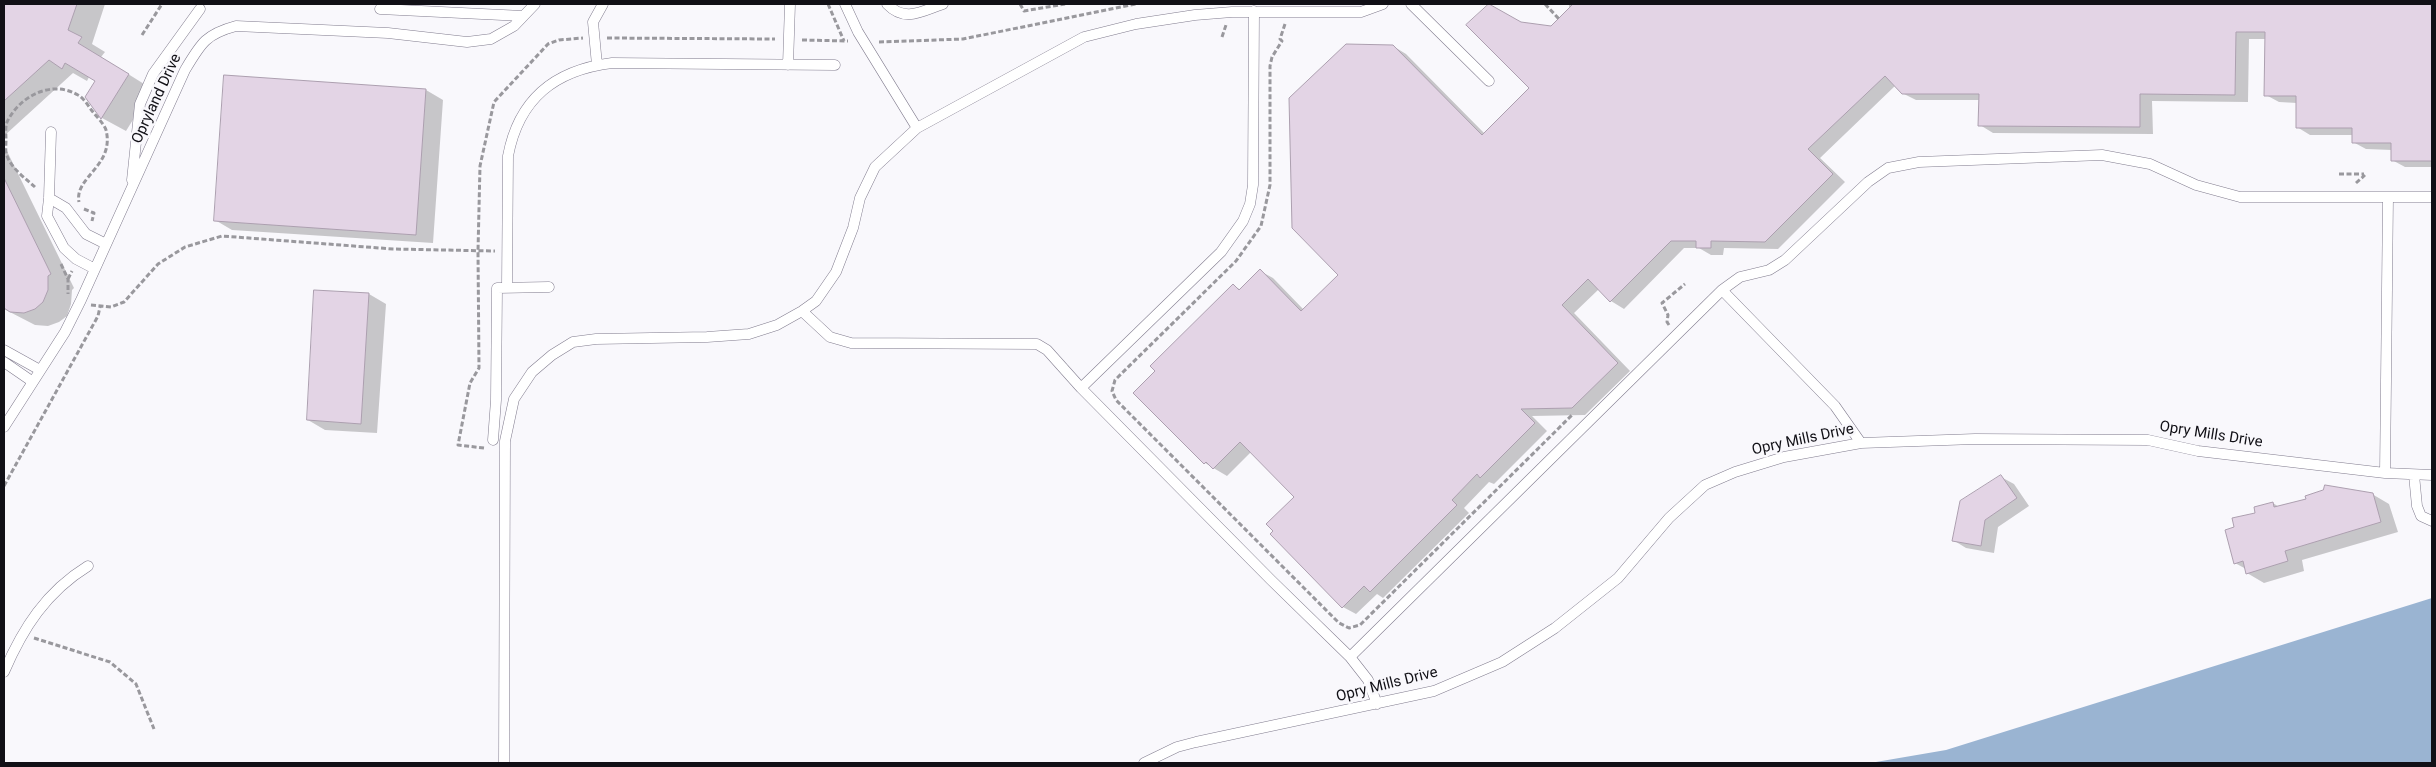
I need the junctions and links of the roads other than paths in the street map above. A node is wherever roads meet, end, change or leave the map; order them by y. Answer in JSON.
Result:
{"nodes":[{"id":1,"x":535,"y":4,"type":"edge"},
{"id":2,"x":603,"y":4,"type":"edge"},
{"id":3,"x":790,"y":4,"type":"edge"},
{"id":4,"x":845,"y":4,"type":"edge"},
{"id":5,"x":887,"y":4,"type":"edge"},
{"id":6,"x":941,"y":4,"type":"edge"},
{"id":7,"x":1383,"y":4,"type":"edge"},
{"id":8,"x":1411,"y":4,"type":"edge"},
{"id":9,"x":200,"y":9,"type":"dead end"},
{"id":10,"x":380,"y":9,"type":"dead end"},
{"id":11,"x":1254,"y":11,"type":"junction"},
{"id":12,"x":523,"y":16,"type":"junction"},
{"id":13,"x":788,"y":64,"type":"junction"},
{"id":14,"x":597,"y":65,"type":"junction"},
{"id":15,"x":835,"y":65,"type":"dead end"},
{"id":16,"x":1489,"y":81,"type":"dead end"},
{"id":17,"x":916,"y":128,"type":"junction"},
{"id":18,"x":50,"y":132,"type":"dead end"},
{"id":19,"x":132,"y":188,"type":"junction"},
{"id":20,"x":2388,"y":197,"type":"junction"},
{"id":21,"x":2432,"y":197,"type":"edge"},
{"id":22,"x":50,"y":198,"type":"junction"},
{"id":23,"x":106,"y":244,"type":"junction"},
{"id":24,"x":95,"y":269,"type":"junction"},
{"id":25,"x":502,"y":287,"type":"junction"},
{"id":26,"x":549,"y":287,"type":"dead end"},
{"id":27,"x":1722,"y":290,"type":"junction"},
{"id":28,"x":802,"y":311,"type":"junction"},
{"id":29,"x":4,"y":350,"type":"edge"},
{"id":30,"x":4,"y":362,"type":"edge"},
{"id":31,"x":40,"y":370,"type":"junction"},
{"id":32,"x":33,"y":382,"type":"junction"},
{"id":33,"x":1081,"y":388,"type":"junction"},
{"id":34,"x":4,"y":427,"type":"edge"},
{"id":35,"x":493,"y":440,"type":"dead end"},
{"id":36,"x":1861,"y":443,"type":"junction"},
{"id":37,"x":2386,"y":473,"type":"junction"},
{"id":38,"x":2414,"y":475,"type":"junction"},
{"id":39,"x":2432,"y":475,"type":"edge"},
{"id":40,"x":2432,"y":521,"type":"edge"},
{"id":41,"x":88,"y":566,"type":"dead end"},
{"id":42,"x":1350,"y":657,"type":"junction"},
{"id":43,"x":4,"y":672,"type":"edge"},
{"id":44,"x":1377,"y":704,"type":"junction"},
{"id":45,"x":504,"y":763,"type":"edge"},
{"id":46,"x":1144,"y":763,"type":"edge"}],
"edges":[{"from":1,"to":12,"type":"lane","name":"Opryland Drive"},
{"from":2,"to":14,"type":"lane"},
{"from":3,"to":13,"type":"lane"},
{"from":4,"to":17,"type":"lane"},
{"from":5,"to":6,"type":"lane"},
{"from":7,"to":11,"type":"lane"},
{"from":8,"to":16,"type":"lane"},
{"from":9,"to":19,"type":"lane"},
{"from":10,"to":12,"type":"lane"},
{"from":11,"to":17,"type":"lane"},
{"from":11,"to":33,"type":"lane"},
{"from":12,"to":19,"type":"lane","name":"Opryland Drive"},
{"from":13,"to":14,"type":"lane"},
{"from":13,"to":15,"type":"lane"},
{"from":14,"to":25,"type":"lane"},
{"from":17,"to":28,"type":"lane"},
{"from":18,"to":22,"type":"lane"},
{"from":19,"to":23,"type":"lane","name":"Opryland Drive"},
{"from":20,"to":21,"type":"lane"},
{"from":20,"to":27,"type":"lane"},
{"from":20,"to":37,"type":"lane"},
{"from":22,"to":23,"type":"lane"},
{"from":22,"to":24,"type":"lane"},
{"from":23,"to":24,"type":"lane","name":"Opryland Drive"},
{"from":24,"to":31,"type":"lane","name":"Opryland Drive"},
{"from":25,"to":26,"type":"lane"},
{"from":25,"to":35,"type":"lane"},
{"from":27,"to":36,"type":"lane"},
{"from":27,"to":42,"type":"lane"},
{"from":28,"to":33,"type":"lane"},
{"from":28,"to":45,"type":"lane"},
{"from":29,"to":31,"type":"lane"},
{"from":30,"to":32,"type":"lane"},
{"from":31,"to":32,"type":"lane","name":"Opryland Drive"},
{"from":32,"to":34,"type":"lane","name":"Opryland Drive"},
{"from":33,"to":42,"type":"lane"},
{"from":36,"to":37,"type":"lane","name":"Opry Mills Drive"},
{"from":36,"to":44,"type":"lane","name":"Opry Mills Drive"},
{"from":37,"to":38,"type":"lane","name":"Opry Mills Drive"},
{"from":38,"to":39,"type":"lane","name":"Opry Mills Drive"},
{"from":38,"to":40,"type":"lane"},
{"from":41,"to":43,"type":"lane"},
{"from":42,"to":44,"type":"lane"},
{"from":44,"to":46,"type":"lane","name":"Opry Mills Drive"}]}
